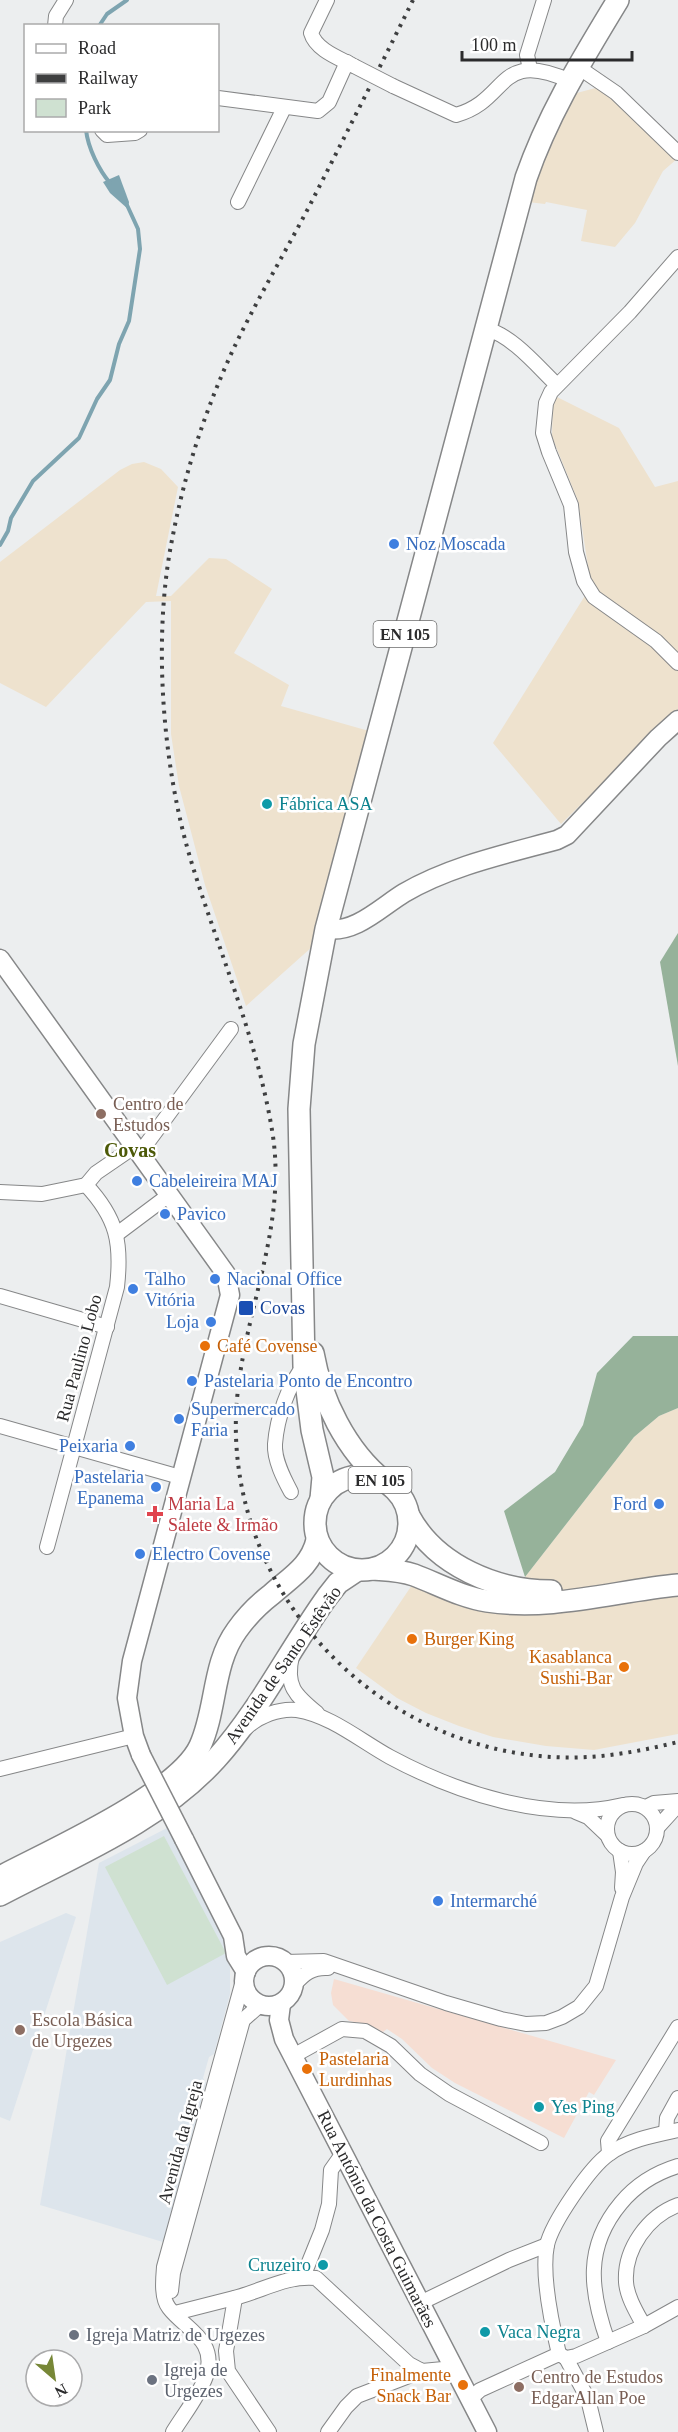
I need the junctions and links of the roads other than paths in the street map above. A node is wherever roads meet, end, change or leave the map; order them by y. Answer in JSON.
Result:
{"nodes":[{"id":1,"x":66,"y":0,"type":"edge"},
{"id":2,"x":327,"y":0,"type":"edge"},
{"id":3,"x":544,"y":0,"type":"edge"},
{"id":4,"x":618,"y":0,"type":"edge"},
{"id":5,"x":55,"y":24,"type":"edge"},
{"id":6,"x":351,"y":64,"type":"junction"},
{"id":7,"x":530,"y":69,"type":"junction"},
{"id":8,"x":574,"y":74,"type":"junction"},
{"id":9,"x":219,"y":98,"type":"edge"},
{"id":10,"x":284,"y":108,"type":"junction"},
{"id":11,"x":104,"y":132,"type":"edge"},
{"id":12,"x":137,"y":132,"type":"edge"},
{"id":13,"x":678,"y":153,"type":"edge"},
{"id":14,"x":238,"y":202,"type":"dead end"},
{"id":15,"x":678,"y":256,"type":"edge"},
{"id":16,"x":486,"y":329,"type":"junction"},
{"id":17,"x":556,"y":385,"type":"junction"},
{"id":18,"x":678,"y":663,"type":"edge"},
{"id":19,"x":678,"y":720,"type":"edge"},
{"id":20,"x":326,"y":929,"type":"junction"},
{"id":21,"x":0,"y":959,"type":"edge"},
{"id":22,"x":231,"y":1029,"type":"dead end"},
{"id":23,"x":136,"y":1149,"type":"junction"},
{"id":24,"x":86,"y":1185,"type":"junction"},
{"id":25,"x":0,"y":1192,"type":"edge"},
{"id":26,"x":169,"y":1195,"type":"junction"},
{"id":27,"x":117,"y":1234,"type":"junction"},
{"id":28,"x":302,"y":1294,"type":"junction"},
{"id":29,"x":0,"y":1296,"type":"edge"},
{"id":30,"x":107,"y":1327,"type":"junction"},
{"id":31,"x":304,"y":1366,"type":"junction"},
{"id":32,"x":0,"y":1426,"type":"edge"},
{"id":33,"x":74,"y":1448,"type":"junction"},
{"id":34,"x":180,"y":1477,"type":"junction"},
{"id":35,"x":387,"y":1483,"type":"junction"},
{"id":36,"x":291,"y":1492,"type":"dead end"},
{"id":37,"x":321,"y":1499,"type":"junction"},
{"id":38,"x":409,"y":1516,"type":"junction"},
{"id":39,"x":317,"y":1539,"type":"junction"},
{"id":40,"x":48,"y":1547,"type":"dead end"},
{"id":41,"x":364,"y":1570,"type":"junction"},
{"id":42,"x":678,"y":1585,"type":"edge"},
{"id":43,"x":633,"y":1591,"type":"junction"},
{"id":44,"x":293,"y":1648,"type":"junction"},
{"id":45,"x":320,"y":1717,"type":"junction"},
{"id":46,"x":134,"y":1736,"type":"junction"},
{"id":47,"x":233,"y":1738,"type":"junction"},
{"id":48,"x":0,"y":1769,"type":"edge"},
{"id":49,"x":678,"y":1803,"type":"edge"},
{"id":50,"x":623,"y":1805,"type":"junction"},
{"id":51,"x":646,"y":1807,"type":"junction"},
{"id":52,"x":576,"y":1812,"type":"junction"},
{"id":53,"x":657,"y":1828,"type":"junction"},
{"id":54,"x":607,"y":1835,"type":"junction"},
{"id":55,"x":620,"y":1851,"type":"junction"},
{"id":56,"x":644,"y":1851,"type":"junction"},
{"id":57,"x":0,"y":1877,"type":"edge"},
{"id":58,"x":0,"y":1895,"type":"edge"},
{"id":59,"x":622,"y":1896,"type":"junction"},
{"id":60,"x":233,"y":1936,"type":"junction"},
{"id":61,"x":261,"y":1958,"type":"junction"},
{"id":62,"x":285,"y":1962,"type":"junction"},
{"id":63,"x":351,"y":1971,"type":"junction"},
{"id":64,"x":245,"y":1975,"type":"junction"},
{"id":65,"x":294,"y":1985,"type":"junction"},
{"id":66,"x":269,"y":2005,"type":"junction"},
{"id":67,"x":678,"y":2027,"type":"edge"},
{"id":68,"x":293,"y":2056,"type":"junction"},
{"id":69,"x":678,"y":2098,"type":"edge"},
{"id":70,"x":672,"y":2131,"type":"edge"},
{"id":71,"x":541,"y":2143,"type":"dead end"},
{"id":72,"x":343,"y":2153,"type":"junction"},
{"id":73,"x":609,"y":2154,"type":"junction"},
{"id":74,"x":678,"y":2166,"type":"edge"},
{"id":75,"x":678,"y":2205,"type":"edge"},
{"id":76,"x":547,"y":2245,"type":"junction"},
{"id":77,"x":303,"y":2277,"type":"junction"},
{"id":78,"x":235,"y":2298,"type":"junction"},
{"id":79,"x":420,"y":2303,"type":"junction"},
{"id":80,"x":678,"y":2307,"type":"edge"},
{"id":81,"x":175,"y":2313,"type":"junction"},
{"id":82,"x":644,"y":2326,"type":"junction"},
{"id":83,"x":608,"y":2342,"type":"junction"},
{"id":84,"x":563,"y":2356,"type":"junction"},
{"id":85,"x":454,"y":2368,"type":"junction"},
{"id":86,"x":207,"y":2369,"type":"junction"},
{"id":87,"x":228,"y":2371,"type":"junction"},
{"id":88,"x":422,"y":2371,"type":"junction"},
{"id":89,"x":470,"y":2399,"type":"junction"},
{"id":90,"x":173,"y":2432,"type":"edge"},
{"id":91,"x":269,"y":2432,"type":"edge"},
{"id":92,"x":328,"y":2432,"type":"edge"},
{"id":93,"x":487,"y":2432,"type":"edge"},
{"id":94,"x":596,"y":2432,"type":"edge"}],
"edges":[{"from":1,"to":5,"type":"street"},
{"from":2,"to":6,"type":"street"},
{"from":3,"to":7,"type":"street"},
{"from":4,"to":8,"type":"main road","number":"EN 105"},
{"from":6,"to":7,"type":"street","bridge":true},
{"from":6,"to":10,"type":"street"},
{"from":7,"to":8,"type":"street"},
{"from":8,"to":13,"type":"street"},
{"from":8,"to":16,"type":"main road","number":"EN 105"},
{"from":9,"to":10,"type":"street"},
{"from":10,"to":14,"type":"street"},
{"from":11,"to":12,"type":"street"},
{"from":15,"to":17,"type":"street"},
{"from":16,"to":17,"type":"street"},
{"from":16,"to":20,"type":"main road","number":"EN 105"},
{"from":17,"to":18,"type":"street"},
{"from":19,"to":20,"type":"main road"},
{"from":20,"to":28,"type":"main road","number":"EN 105"},
{"from":21,"to":23,"type":"main road"},
{"from":22,"to":23,"type":"street"},
{"from":23,"to":24,"type":"street"},
{"from":23,"to":26,"type":"main road"},
{"from":24,"to":25,"type":"street"},
{"from":24,"to":27,"type":"street","name":"Rua Paulino Lobo"},
{"from":26,"to":27,"type":"street"},
{"from":26,"to":34,"type":"main road"},
{"from":27,"to":30,"type":"street","name":"Rua Paulino Lobo"},
{"from":28,"to":31,"type":"main road","number":"EN 105"},
{"from":28,"to":35,"type":"main road","number":"EN 105"},
{"from":29,"to":30,"type":"street"},
{"from":30,"to":33,"type":"street","name":"Rua Paulino Lobo"},
{"from":31,"to":36,"type":"street"},
{"from":31,"to":37,"type":"main road","number":"EN 105"},
{"from":32,"to":33,"type":"street"},
{"from":33,"to":34,"type":"street"},
{"from":33,"to":40,"type":"street","name":"Rua Paulino Lobo"},
{"from":34,"to":46,"type":"main road"},
{"from":35,"to":37,"type":"main road","number":"EN 105"},
{"from":35,"to":38,"type":"main road","number":"EN 105"},
{"from":37,"to":39,"type":"main road","number":"EN 105"},
{"from":38,"to":41,"type":"main road","number":"EN 105"},
{"from":38,"to":43,"type":"main road","number":"EN 105"},
{"from":39,"to":41,"type":"main road","number":"EN 105"},
{"from":39,"to":57,"type":"main road","name":"Avenida de Santo Estêvão"},
{"from":41,"to":43,"type":"main road","number":"EN 105"},
{"from":41,"to":44,"type":"main road","name":"Avenida de Santo Estêvão"},
{"from":42,"to":43,"type":"main road","number":"EN 105"},
{"from":44,"to":45,"type":"street"},
{"from":44,"to":47,"type":"main road","name":"Avenida de Santo Estêvão"},
{"from":45,"to":47,"type":"street"},
{"from":45,"to":52,"type":"street"},
{"from":46,"to":48,"type":"street"},
{"from":46,"to":60,"type":"main road","bridge":true},
{"from":47,"to":58,"type":"main road","name":"Avenida de Santo Estêvão"},
{"from":49,"to":51,"type":"street"},
{"from":49,"to":53,"type":"street"},
{"from":50,"to":51,"type":"street"},
{"from":50,"to":52,"type":"street"},
{"from":50,"to":54,"type":"street"},
{"from":51,"to":53,"type":"street"},
{"from":52,"to":54,"type":"street"},
{"from":53,"to":56,"type":"street"},
{"from":54,"to":55,"type":"street"},
{"from":55,"to":56,"type":"street"},
{"from":55,"to":59,"type":"street"},
{"from":56,"to":59,"type":"street"},
{"from":59,"to":63,"type":"street"},
{"from":60,"to":61,"type":"main road"},
{"from":60,"to":64,"type":"main road"},
{"from":61,"to":62,"type":"main road"},
{"from":61,"to":64,"type":"main road"},
{"from":62,"to":63,"type":"street"},
{"from":62,"to":65,"type":"main road"},
{"from":63,"to":65,"type":"street"},
{"from":64,"to":66,"type":"main road"},
{"from":64,"to":81,"type":"street","name":"Avenida da Igreja"},
{"from":65,"to":66,"type":"main road"},
{"from":66,"to":68,"type":"main road","name":"Rua António da Costa Guimarães"},
{"from":66,"to":81,"type":"street","name":"Avenida da Igreja"},
{"from":67,"to":73,"type":"street"},
{"from":68,"to":71,"type":"street"},
{"from":68,"to":72,"type":"main road","name":"Rua António da Costa Guimarães"},
{"from":69,"to":70,"type":"street"},
{"from":70,"to":73,"type":"street"},
{"from":72,"to":77,"type":"street"},
{"from":72,"to":79,"type":"main road","name":"Rua António da Costa Guimarães"},
{"from":73,"to":76,"type":"street"},
{"from":74,"to":83,"type":"street"},
{"from":75,"to":82,"type":"street"},
{"from":76,"to":79,"type":"street"},
{"from":76,"to":84,"type":"street"},
{"from":77,"to":78,"type":"street"},
{"from":77,"to":88,"type":"street"},
{"from":78,"to":81,"type":"street"},
{"from":78,"to":87,"type":"street"},
{"from":79,"to":85,"type":"main road","name":"Rua António da Costa Guimarães"},
{"from":80,"to":82,"type":"street"},
{"from":81,"to":86,"type":"street","name":"Avenida da Igreja"},
{"from":82,"to":83,"type":"street"},
{"from":83,"to":84,"type":"street"},
{"from":84,"to":89,"type":"street"},
{"from":84,"to":94,"type":"street"},
{"from":85,"to":88,"type":"street"},
{"from":85,"to":89,"type":"main road","name":"Rua António da Costa Guimarães"},
{"from":86,"to":87,"type":"street"},
{"from":86,"to":90,"type":"street"},
{"from":87,"to":91,"type":"street"},
{"from":88,"to":92,"type":"street"},
{"from":89,"to":93,"type":"main road","name":"Rua António da Costa Guimarães"}]}
